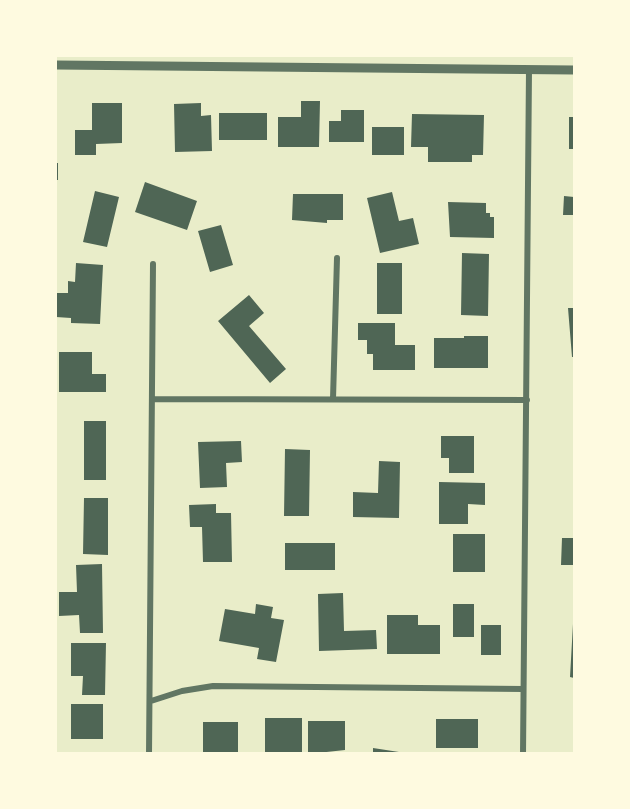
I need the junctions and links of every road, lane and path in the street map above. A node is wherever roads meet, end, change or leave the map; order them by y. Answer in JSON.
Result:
{"nodes":[{"id":1,"x":56,"y":65,"type":"edge"},
{"id":2,"x":529,"y":70,"type":"junction"},
{"id":3,"x":574,"y":70,"type":"edge"},
{"id":4,"x":337,"y":258,"type":"dead end"},
{"id":5,"x":153,"y":264,"type":"dead end"},
{"id":6,"x":154,"y":399,"type":"junction"},
{"id":7,"x":333,"y":399,"type":"junction"},
{"id":8,"x":527,"y":400,"type":"junction"},
{"id":9,"x":523,"y":689,"type":"junction"},
{"id":10,"x":151,"y":701,"type":"junction"},
{"id":11,"x":149,"y":753,"type":"edge"},
{"id":12,"x":523,"y":753,"type":"edge"}],
"edges":[{"from":1,"to":2,"type":"street"},
{"from":2,"to":3,"type":"street"},
{"from":2,"to":8,"type":"street"},
{"from":4,"to":7,"type":"street"},
{"from":5,"to":6,"type":"street"},
{"from":6,"to":7,"type":"street"},
{"from":6,"to":10,"type":"street"},
{"from":7,"to":8,"type":"street"},
{"from":8,"to":9,"type":"street"},
{"from":9,"to":10,"type":"street"},
{"from":9,"to":12,"type":"street"},
{"from":10,"to":11,"type":"street"}]}
